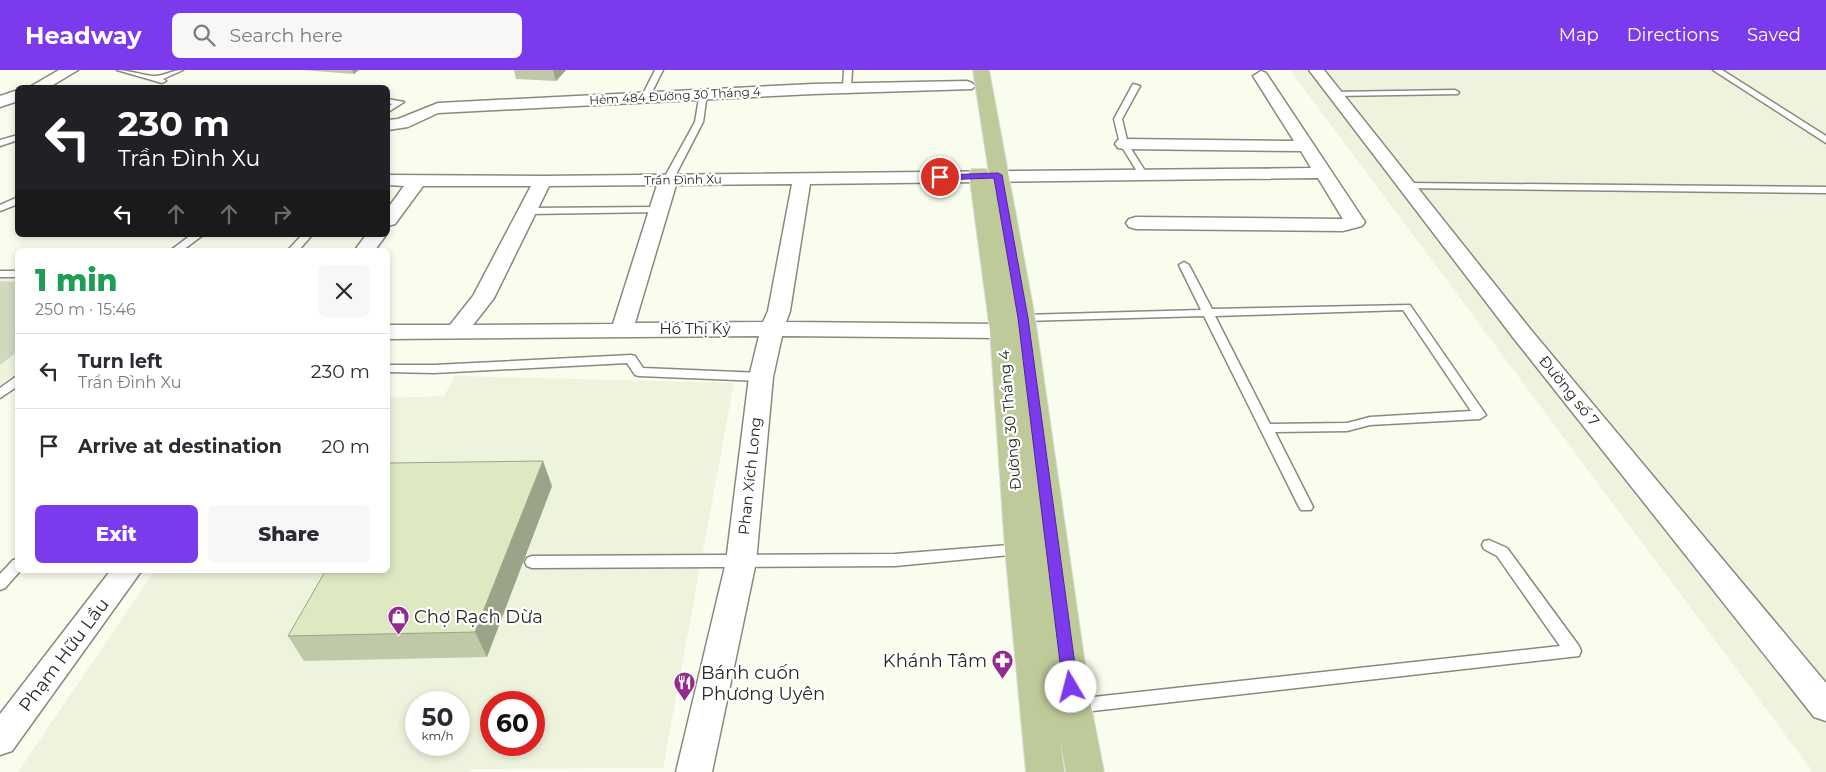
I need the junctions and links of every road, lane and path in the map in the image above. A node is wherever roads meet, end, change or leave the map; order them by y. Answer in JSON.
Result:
{"nodes":[{"id":1,"x":71,"y":70,"type":"edge"},
{"id":2,"x":121,"y":70,"type":"edge"},
{"id":3,"x":179,"y":70,"type":"edge"},
{"id":4,"x":659,"y":70,"type":"edge"},
{"id":5,"x":848,"y":70,"type":"edge"},
{"id":6,"x":1316,"y":70,"type":"edge"},
{"id":7,"x":1717,"y":70,"type":"edge"},
{"id":8,"x":971,"y":75,"type":"edge"},
{"id":9,"x":1261,"y":76,"type":"dead end"},
{"id":10,"x":41,"y":85,"type":"edge"},
{"id":11,"x":1136,"y":86,"type":"dead end"},
{"id":12,"x":847,"y":88,"type":"junction"},
{"id":13,"x":1455,"y":92,"type":"dead end"},
{"id":14,"x":703,"y":94,"type":"junction"},
{"id":15,"x":1334,"y":94,"type":"junction"},
{"id":16,"x":15,"y":96,"type":"edge"},
{"id":17,"x":645,"y":98,"type":"junction"},
{"id":18,"x":390,"y":101,"type":"edge"},
{"id":19,"x":0,"y":102,"type":"edge"},
{"id":20,"x":390,"y":109,"type":"edge"},
{"id":21,"x":390,"y":125,"type":"edge"},
{"id":22,"x":15,"y":138,"type":"edge"},
{"id":23,"x":1826,"y":140,"type":"edge"},
{"id":24,"x":0,"y":143,"type":"edge"},
{"id":25,"x":1124,"y":144,"type":"junction"},
{"id":26,"x":1307,"y":146,"type":"junction"},
{"id":27,"x":1325,"y":173,"type":"junction"},
{"id":28,"x":1143,"y":174,"type":"junction"},
{"id":29,"x":988,"y":176,"type":"junction"},
{"id":30,"x":802,"y":179,"type":"junction"},
{"id":31,"x":390,"y":180,"type":"edge"},
{"id":32,"x":418,"y":180,"type":"junction"},
{"id":33,"x":668,"y":180,"type":"junction"},
{"id":34,"x":543,"y":181,"type":"junction"},
{"id":35,"x":1407,"y":186,"type":"junction"},
{"id":36,"x":1826,"y":190,"type":"edge"},
{"id":37,"x":15,"y":201,"type":"edge"},
{"id":38,"x":0,"y":208,"type":"edge"},
{"id":39,"x":659,"y":210,"type":"junction"},
{"id":40,"x":528,"y":211,"type":"junction"},
{"id":41,"x":390,"y":217,"type":"edge"},
{"id":42,"x":1136,"y":223,"type":"dead end"},
{"id":43,"x":195,"y":237,"type":"edge"},
{"id":44,"x":305,"y":237,"type":"edge"},
{"id":45,"x":375,"y":237,"type":"edge"},
{"id":46,"x":179,"y":248,"type":"edge"},
{"id":47,"x":295,"y":248,"type":"edge"},
{"id":48,"x":366,"y":248,"type":"edge"},
{"id":49,"x":1184,"y":265,"type":"dead end"},
{"id":50,"x":0,"y":274,"type":"edge"},
{"id":51,"x":15,"y":274,"type":"edge"},
{"id":52,"x":1208,"y":313,"type":"junction"},
{"id":53,"x":1012,"y":324,"type":"junction"},
{"id":54,"x":622,"y":329,"type":"junction"},
{"id":55,"x":772,"y":329,"type":"junction"},
{"id":56,"x":390,"y":332,"type":"edge"},
{"id":57,"x":456,"y":332,"type":"junction"},
{"id":58,"x":390,"y":369,"type":"edge"},
{"id":59,"x":761,"y":377,"type":"junction"},
{"id":60,"x":15,"y":382,"type":"edge"},
{"id":61,"x":0,"y":394,"type":"edge"},
{"id":62,"x":1266,"y":428,"type":"junction"},
{"id":63,"x":1306,"y":506,"type":"dead end"},
{"id":64,"x":1489,"y":545,"type":"dead end"},
{"id":65,"x":1021,"y":550,"type":"junction"},
{"id":66,"x":532,"y":562,"type":"dead end"},
{"id":67,"x":741,"y":562,"type":"junction"},
{"id":68,"x":15,"y":567,"type":"edge"},
{"id":69,"x":125,"y":573,"type":"edge"},
{"id":70,"x":0,"y":584,"type":"edge"},
{"id":71,"x":1073,"y":706,"type":"junction"},
{"id":72,"x":1826,"y":708,"type":"edge"},
{"id":73,"x":0,"y":740,"type":"edge"},
{"id":74,"x":694,"y":772,"type":"edge"},
{"id":75,"x":1045,"y":772,"type":"edge"},
{"id":76,"x":1085,"y":772,"type":"edge"}],
"edges":[{"from":1,"to":10,"type":"street"},
{"from":2,"to":3,"type":"lane"},
{"from":4,"to":17,"type":"lane"},
{"from":5,"to":12,"type":"lane"},
{"from":6,"to":15,"type":"street","name":"Đường số 7"},
{"from":7,"to":23,"type":"lane"},
{"from":8,"to":12,"type":"street","name":"Hẻm 484 Đường 30 Tháng 4"},
{"from":8,"to":29,"type":"main road","name":"Đường 30 Tháng 4"},
{"from":9,"to":26,"type":"street"},
{"from":11,"to":25,"type":"lane"},
{"from":12,"to":14,"type":"street","name":"Hẻm 484 Đường 30 Tháng 4"},
{"from":13,"to":15,"type":"lane"},
{"from":14,"to":17,"type":"street","name":"Hẻm 484 Đường 30 Tháng 4"},
{"from":14,"to":33,"type":"lane"},
{"from":15,"to":35,"type":"street","name":"Đường số 7"},
{"from":16,"to":19,"type":"street"},
{"from":17,"to":21,"type":"street","name":"Hẻm 484 Đường 30 Tháng 4"},
{"from":18,"to":20,"type":"lane"},
{"from":22,"to":24,"type":"lane"},
{"from":25,"to":26,"type":"street"},
{"from":25,"to":28,"type":"lane"},
{"from":26,"to":27,"type":"street"},
{"from":27,"to":28,"type":"street","name":"Trần Đình Xu"},
{"from":27,"to":42,"type":"street"},
{"from":28,"to":29,"type":"street","name":"Trần Đình Xu"},
{"from":29,"to":30,"type":"street","name":"Trần Đình Xu"},
{"from":29,"to":53,"type":"main road","name":"Đường 30 Tháng 4"},
{"from":30,"to":33,"type":"street","name":"Trần Đình Xu"},
{"from":30,"to":55,"type":"street","name":"Phan Xích Long"},
{"from":31,"to":32,"type":"street","name":"Trần Đình Xu"},
{"from":32,"to":34,"type":"street","name":"Trần Đình Xu"},
{"from":32,"to":41,"type":"street"},
{"from":33,"to":34,"type":"street","name":"Trần Đình Xu"},
{"from":33,"to":39,"type":"street"},
{"from":34,"to":40,"type":"street"},
{"from":35,"to":36,"type":"lane"},
{"from":35,"to":72,"type":"street","name":"Đường số 7"},
{"from":37,"to":38,"type":"lane"},
{"from":39,"to":40,"type":"lane"},
{"from":39,"to":54,"type":"street"},
{"from":40,"to":57,"type":"street"},
{"from":43,"to":46,"type":"lane"},
{"from":44,"to":47,"type":"lane"},
{"from":45,"to":48,"type":"street"},
{"from":49,"to":52,"type":"lane"},
{"from":50,"to":51,"type":"lane"},
{"from":52,"to":53,"type":"lane"},
{"from":52,"to":62,"type":"lane"},
{"from":52,"to":62,"type":"lane"},
{"from":53,"to":55,"type":"street","name":"Hồ Thị Kỷ"},
{"from":53,"to":65,"type":"main road","name":"Đường 30 Tháng 4"},
{"from":53,"to":71,"type":"main road","name":"Đường 30 Tháng 4"},
{"from":54,"to":55,"type":"street","name":"Hồ Thị Kỷ"},
{"from":54,"to":57,"type":"street","name":"Hồ Thị Kỷ"},
{"from":55,"to":59,"type":"street","name":"Phan Xích Long"},
{"from":56,"to":57,"type":"street","name":"Hồ Thị Kỷ"},
{"from":58,"to":59,"type":"lane"},
{"from":59,"to":67,"type":"street","name":"Phan Xích Long"},
{"from":60,"to":61,"type":"lane"},
{"from":62,"to":63,"type":"lane"},
{"from":64,"to":71,"type":"lane"},
{"from":65,"to":67,"type":"lane"},
{"from":65,"to":75,"type":"main road","name":"Đường 30 Tháng 4"},
{"from":66,"to":67,"type":"lane"},
{"from":67,"to":74,"type":"street","name":"Phan Xích Long"},
{"from":68,"to":70,"type":"lane"},
{"from":69,"to":73,"type":"street","name":"Phạm Hữu Lầu"},
{"from":71,"to":76,"type":"main road","name":"Đường 30 Tháng 4"}]}
